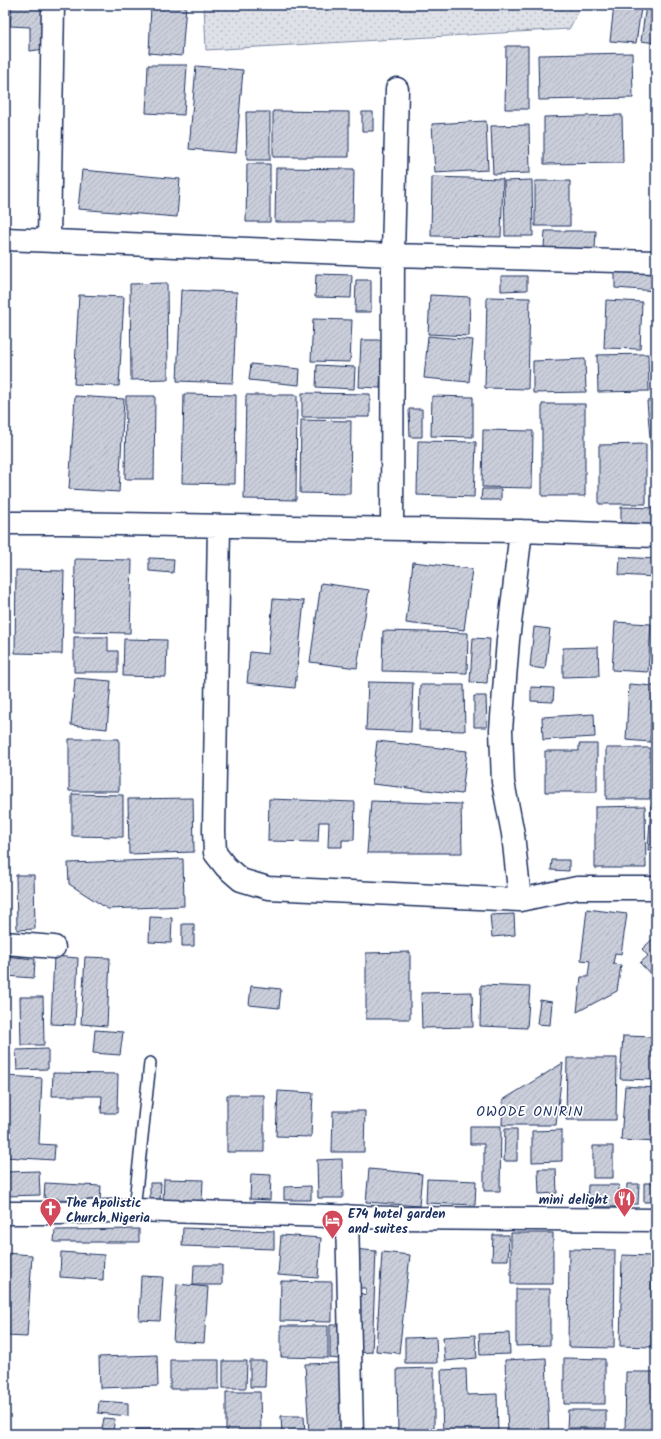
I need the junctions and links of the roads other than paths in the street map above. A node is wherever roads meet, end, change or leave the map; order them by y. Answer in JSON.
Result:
{"nodes":[{"id":1,"x":53,"y":5,"type":"edge"},
{"id":2,"x":397,"y":89,"type":"dead end"},
{"id":3,"x":5,"y":239,"type":"edge"},
{"id":4,"x":49,"y":240,"type":"junction"},
{"id":5,"x":393,"y":255,"type":"junction"},
{"id":6,"x":656,"y":262,"type":"edge"},
{"id":7,"x":5,"y":523,"type":"edge"},
{"id":8,"x":219,"y":526,"type":"junction"},
{"id":9,"x":392,"y":528,"type":"junction"},
{"id":10,"x":521,"y":531,"type":"junction"},
{"id":11,"x":656,"y":536,"type":"edge"},
{"id":12,"x":656,"y":888,"type":"edge"},
{"id":13,"x":520,"y":900,"type":"junction"},
{"id":14,"x":5,"y":943,"type":"edge"},
{"id":15,"x":54,"y":946,"type":"dead end"},
{"id":16,"x":150,"y":1063,"type":"dead end"},
{"id":17,"x":134,"y":1210,"type":"junction"},
{"id":18,"x":5,"y":1213,"type":"edge"},
{"id":19,"x":347,"y":1216,"type":"junction"},
{"id":20,"x":656,"y":1220,"type":"edge"},
{"id":21,"x":352,"y":1434,"type":"edge"}],
"edges":[{"from":1,"to":4,"type":"street"},
{"from":2,"to":5,"type":"street"},
{"from":3,"to":4,"type":"street"},
{"from":4,"to":5,"type":"street"},
{"from":5,"to":6,"type":"street"},
{"from":5,"to":9,"type":"street"},
{"from":7,"to":8,"type":"street"},
{"from":8,"to":9,"type":"street"},
{"from":8,"to":13,"type":"street"},
{"from":9,"to":10,"type":"street"},
{"from":10,"to":11,"type":"street"},
{"from":10,"to":13,"type":"street"},
{"from":12,"to":13,"type":"street"},
{"from":14,"to":15,"type":"street"},
{"from":16,"to":17,"type":"lane"},
{"from":17,"to":18,"type":"street"},
{"from":17,"to":19,"type":"street"},
{"from":19,"to":20,"type":"street"},
{"from":19,"to":21,"type":"street"}]}
